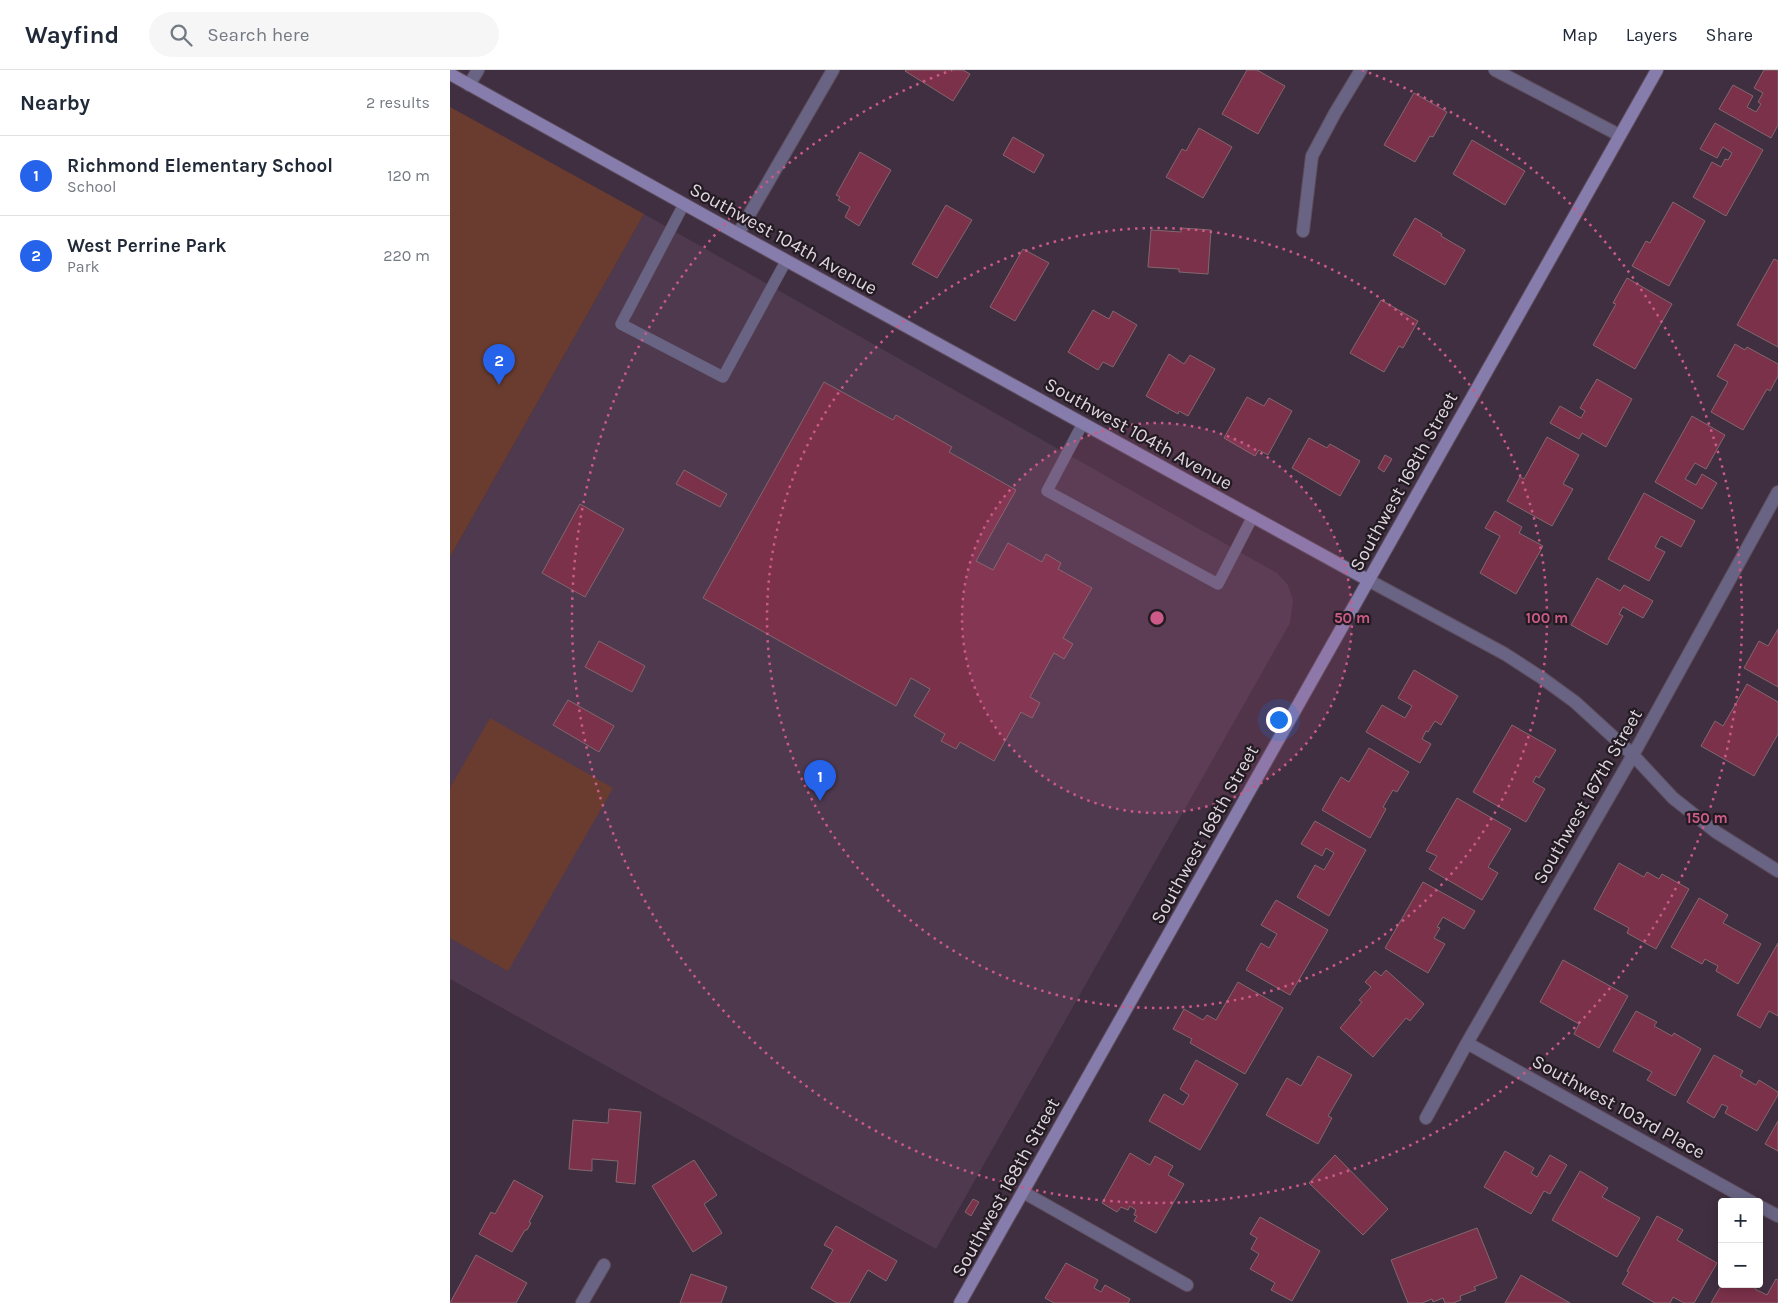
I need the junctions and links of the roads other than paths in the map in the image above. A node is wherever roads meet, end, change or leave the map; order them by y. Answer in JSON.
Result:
{"nodes":[{"id":1,"x":478,"y":70,"type":"edge"},
{"id":2,"x":833,"y":70,"type":"edge"},
{"id":3,"x":1361,"y":70,"type":"edge"},
{"id":4,"x":1494,"y":70,"type":"edge"},
{"id":5,"x":1657,"y":70,"type":"edge"},
{"id":6,"x":450,"y":74,"type":"edge"},
{"id":7,"x":469,"y":85,"type":"junction"},
{"id":8,"x":1619,"y":135,"type":"junction"},
{"id":9,"x":684,"y":204,"type":"junction"},
{"id":10,"x":1303,"y":231,"type":"dead end"},
{"id":11,"x":738,"y":234,"type":"junction"},
{"id":12,"x":786,"y":261,"type":"junction"},
{"id":13,"x":1083,"y":423,"type":"junction"},
{"id":14,"x":1778,"y":492,"type":"edge"},
{"id":15,"x":1253,"y":516,"type":"junction"},
{"id":16,"x":1368,"y":580,"type":"junction"},
{"id":17,"x":1633,"y":755,"type":"junction"},
{"id":18,"x":1778,"y":871,"type":"edge"},
{"id":19,"x":1468,"y":1043,"type":"junction"},
{"id":20,"x":1426,"y":1118,"type":"dead end"},
{"id":21,"x":1023,"y":1192,"type":"junction"},
{"id":22,"x":1745,"y":1198,"type":"edge"},
{"id":23,"x":1763,"y":1208,"type":"edge"},
{"id":24,"x":1778,"y":1216,"type":"edge"},
{"id":25,"x":604,"y":1265,"type":"dead end"},
{"id":26,"x":1187,"y":1285,"type":"dead end"},
{"id":27,"x":582,"y":1303,"type":"edge"},
{"id":28,"x":960,"y":1303,"type":"edge"}],
"edges":[{"from":1,"to":7,"type":"street"},
{"from":2,"to":11,"type":"street"},
{"from":3,"to":10,"type":"street"},
{"from":4,"to":8,"type":"street"},
{"from":5,"to":8,"type":"street","name":"Southwest 168th Street"},
{"from":6,"to":7,"type":"street","name":"Southwest 104th Avenue"},
{"from":7,"to":9,"type":"street","name":"Southwest 104th Avenue"},
{"from":8,"to":16,"type":"street","name":"Southwest 168th Street"},
{"from":9,"to":11,"type":"street","name":"Southwest 104th Avenue"},
{"from":9,"to":12,"type":"lane"},
{"from":11,"to":12,"type":"street","name":"Southwest 104th Avenue"},
{"from":12,"to":13,"type":"street","name":"Southwest 104th Avenue"},
{"from":13,"to":15,"type":"street","name":"Southwest 104th Avenue"},
{"from":13,"to":15,"type":"lane"},
{"from":14,"to":17,"type":"street","name":"Southwest 167th Street"},
{"from":15,"to":16,"type":"street","name":"Southwest 104th Avenue"},
{"from":16,"to":17,"type":"street","name":"Southwest 104th Avenue"},
{"from":16,"to":21,"type":"street","name":"Southwest 168th Street"},
{"from":17,"to":18,"type":"street","name":"Southwest 104th Avenue"},
{"from":17,"to":19,"type":"street","name":"Southwest 167th Street"},
{"from":19,"to":20,"type":"street","name":"Southwest 167th Street"},
{"from":19,"to":22,"type":"street","name":"Southwest 103rd Place"},
{"from":21,"to":26,"type":"street"},
{"from":21,"to":28,"type":"street","name":"Southwest 168th Street"},
{"from":23,"to":24,"type":"street"},
{"from":25,"to":27,"type":"street"}]}
